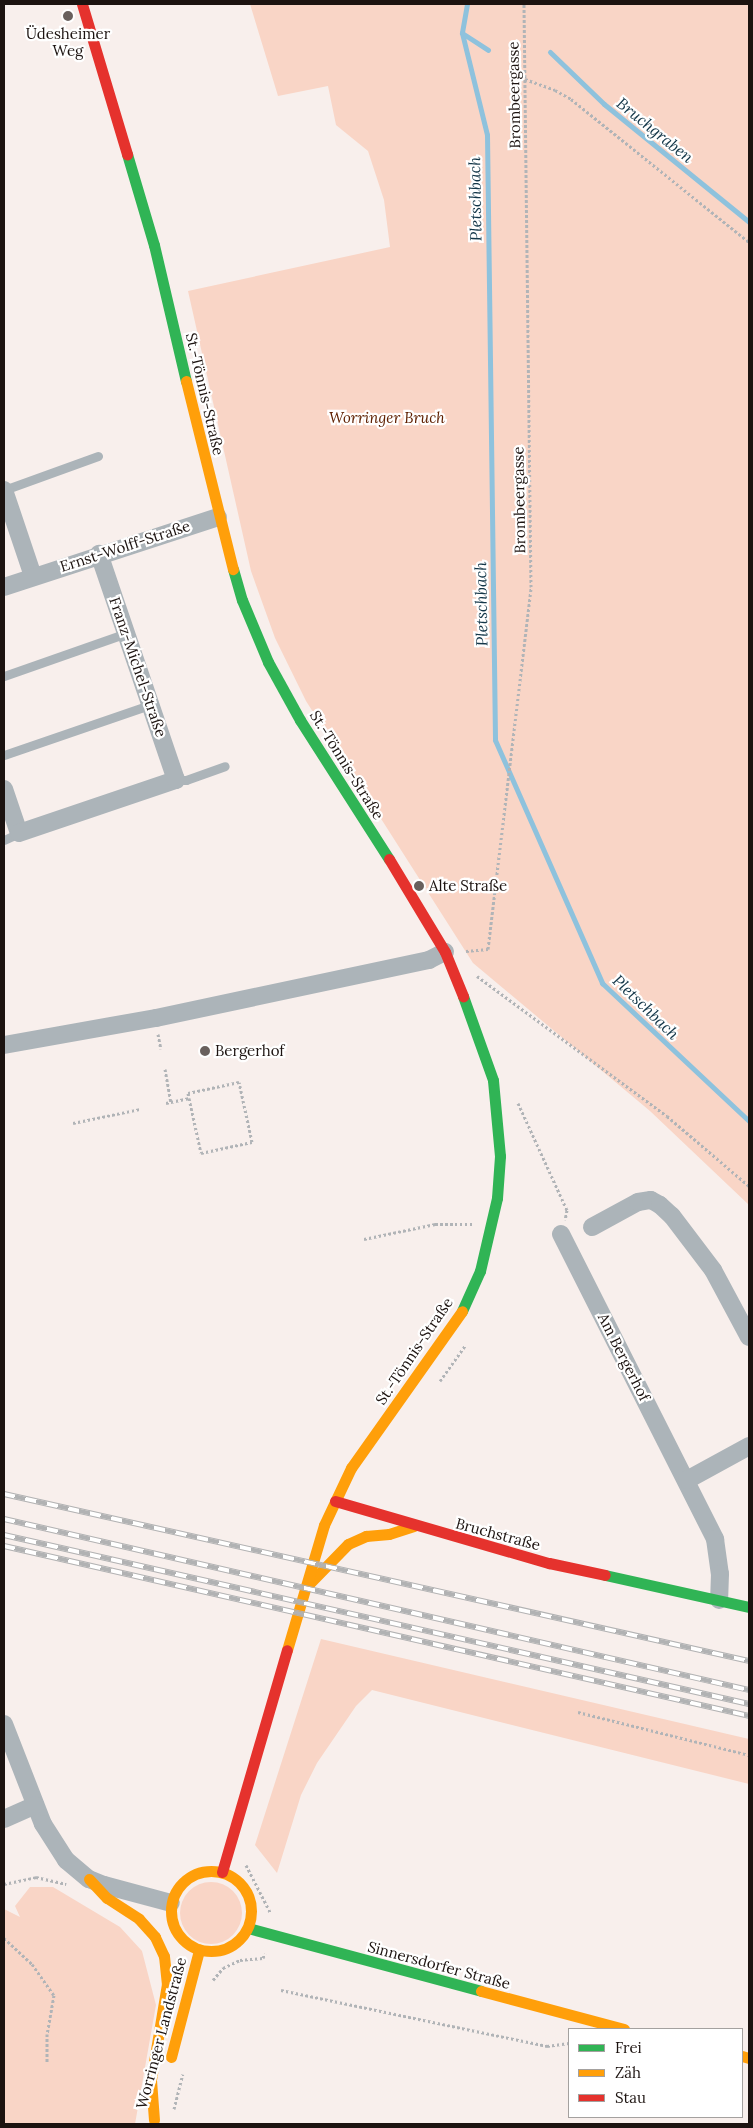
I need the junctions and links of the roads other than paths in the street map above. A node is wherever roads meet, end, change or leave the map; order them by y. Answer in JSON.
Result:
{"nodes":[{"id":1,"x":82,"y":4,"type":"edge"},
{"id":2,"x":98,"y":456,"type":"dead end"},
{"id":3,"x":4,"y":490,"type":"edge"},
{"id":4,"x":218,"y":517,"type":"junction"},
{"id":5,"x":99,"y":554,"type":"junction"},
{"id":6,"x":33,"y":576,"type":"junction"},
{"id":7,"x":4,"y":587,"type":"edge"},
{"id":8,"x":127,"y":633,"type":"junction"},
{"id":9,"x":4,"y":676,"type":"edge"},
{"id":10,"x":152,"y":704,"type":"junction"},
{"id":11,"x":4,"y":755,"type":"edge"},
{"id":12,"x":225,"y":766,"type":"dead end"},
{"id":13,"x":176,"y":780,"type":"junction"},
{"id":14,"x":4,"y":789,"type":"edge"},
{"id":15,"x":11,"y":836,"type":"edge"},
{"id":16,"x":445,"y":952,"type":"junction"},
{"id":17,"x":4,"y":1046,"type":"edge"},
{"id":18,"x":592,"y":1227,"type":"dead end"},
{"id":19,"x":561,"y":1234,"type":"road end"},
{"id":20,"x":749,"y":1337,"type":"edge"},
{"id":21,"x":749,"y":1446,"type":"edge"},
{"id":22,"x":687,"y":1480,"type":"junction"},
{"id":23,"x":335,"y":1501,"type":"junction"},
{"id":24,"x":414,"y":1526,"type":"junction"},
{"id":25,"x":303,"y":1592,"type":"junction"},
{"id":26,"x":719,"y":1600,"type":"junction"},
{"id":27,"x":749,"y":1607,"type":"edge"},
{"id":28,"x":4,"y":1724,"type":"edge"},
{"id":29,"x":35,"y":1805,"type":"junction"},
{"id":30,"x":4,"y":1819,"type":"edge"},
{"id":31,"x":222,"y":1872,"type":"junction"},
{"id":32,"x":89,"y":1879,"type":"junction"},
{"id":33,"x":171,"y":1903,"type":"junction"},
{"id":34,"x":248,"y":1928,"type":"junction"},
{"id":35,"x":199,"y":1950,"type":"junction"},
{"id":36,"x":620,"y":2028,"type":"edge"},
{"id":37,"x":153,"y":2122,"type":"edge"}],
"edges":[{"from":1,"to":4,"type":"main road","name":"St.-Tönnis-Straße"},
{"from":2,"to":3,"type":"lane"},
{"from":3,"to":6,"type":"street"},
{"from":4,"to":5,"type":"street","name":"Ernst-Wolff-Straße"},
{"from":4,"to":16,"type":"main road","name":"St.-Tönnis-Straße"},
{"from":5,"to":6,"type":"street","name":"Ernst-Wolff-Straße"},
{"from":5,"to":8,"type":"street","name":"Franz-Michel-Straße"},
{"from":6,"to":7,"type":"street","name":"Ernst-Wolff-Straße"},
{"from":8,"to":9,"type":"lane"},
{"from":8,"to":10,"type":"street","name":"Franz-Michel-Straße"},
{"from":10,"to":11,"type":"lane"},
{"from":10,"to":13,"type":"street","name":"Franz-Michel-Straße"},
{"from":12,"to":13,"type":"lane"},
{"from":13,"to":15,"type":"street"},
{"from":14,"to":15,"type":"street"},
{"from":16,"to":17,"type":"street"},
{"from":16,"to":23,"type":"main road","name":"St.-Tönnis-Straße"},
{"from":18,"to":20,"type":"street"},
{"from":19,"to":22,"type":"street","name":"Am Bergerhof"},
{"from":21,"to":22,"type":"street"},
{"from":22,"to":26,"type":"street","name":"Am Bergerhof"},
{"from":23,"to":24,"type":"main road","name":"Bruchstraße"},
{"from":23,"to":25,"type":"main road"},
{"from":24,"to":25,"type":"main road"},
{"from":24,"to":26,"type":"main road","name":"Bruchstraße"},
{"from":25,"to":31,"type":"main road"},
{"from":26,"to":27,"type":"main road","name":"Bruchstraße"},
{"from":28,"to":29,"type":"street"},
{"from":29,"to":30,"type":"street"},
{"from":29,"to":32,"type":"street"},
{"from":31,"to":33,"type":"main road"},
{"from":31,"to":34,"type":"main road"},
{"from":32,"to":33,"type":"street"},
{"from":32,"to":37,"type":"main road"},
{"from":33,"to":35,"type":"main road"},
{"from":34,"to":35,"type":"main road"},
{"from":34,"to":36,"type":"main road","name":"Sinnersdorfer Straße"},
{"from":35,"to":37,"type":"main road","name":"Worringer Landstraße"}]}
